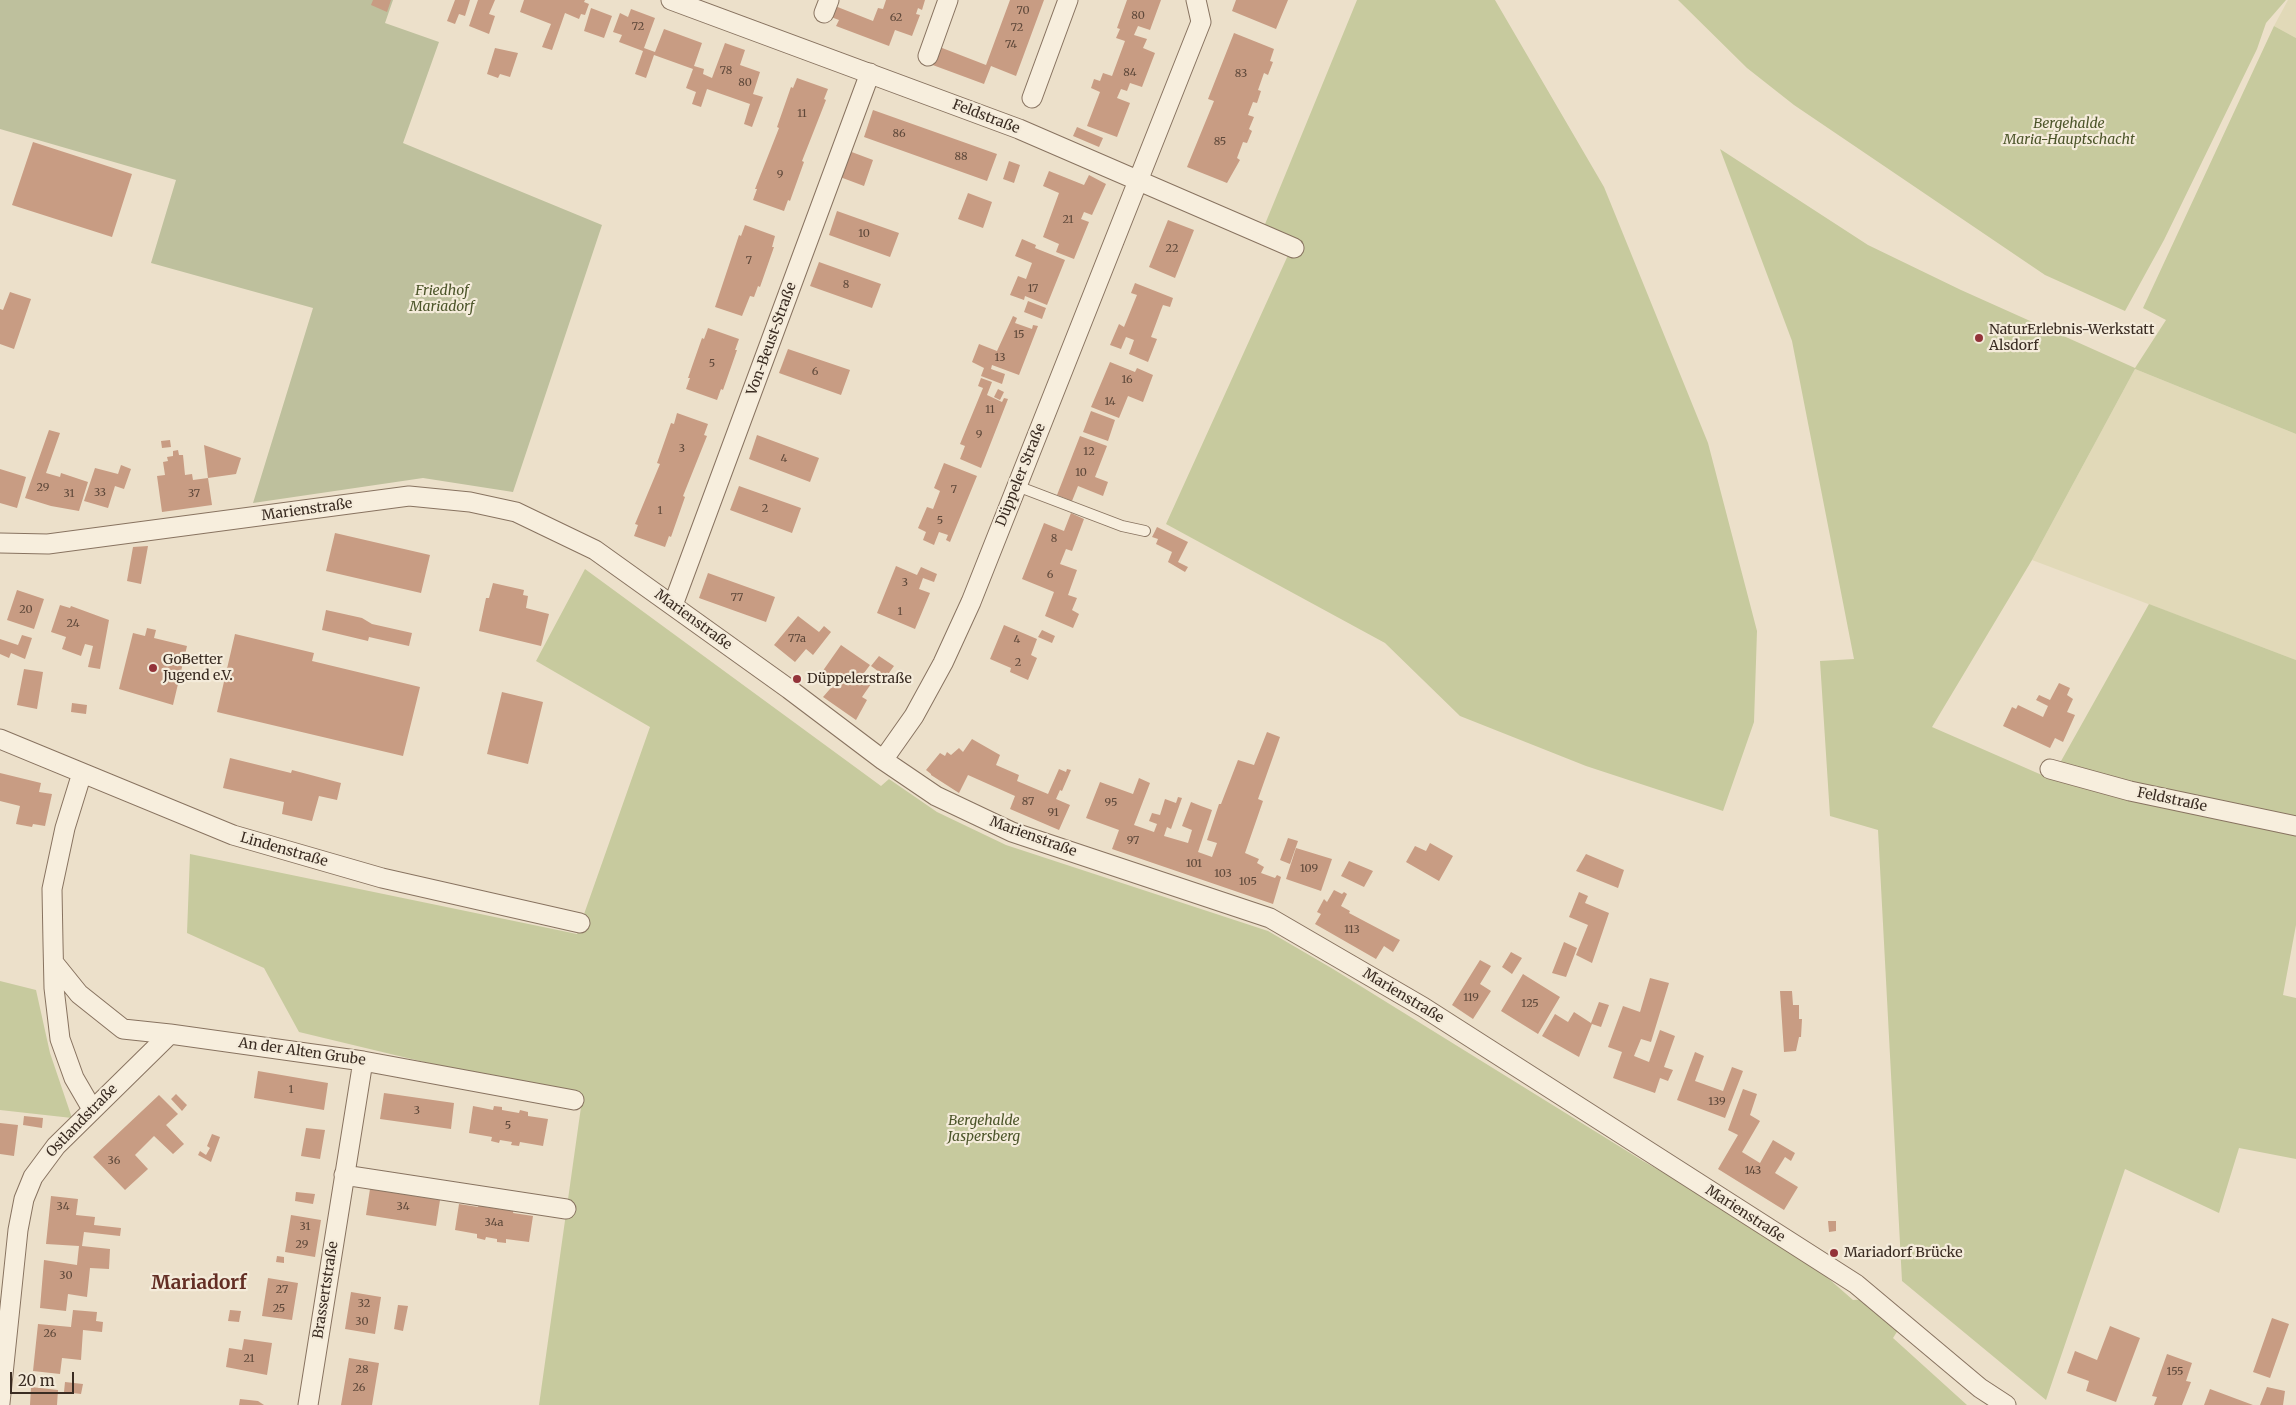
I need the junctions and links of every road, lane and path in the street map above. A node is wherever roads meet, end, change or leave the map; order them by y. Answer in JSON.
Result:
{"nodes":[{"id":1,"x":672,"y":0,"type":"edge"},
{"id":2,"x":948,"y":0,"type":"edge"},
{"id":3,"x":1068,"y":0,"type":"edge"},
{"id":4,"x":1196,"y":0,"type":"edge"},
{"id":5,"x":928,"y":56,"type":"dead end"},
{"id":6,"x":870,"y":74,"type":"junction"},
{"id":7,"x":1032,"y":98,"type":"dead end"},
{"id":8,"x":1138,"y":180,"type":"junction"},
{"id":9,"x":1294,"y":248,"type":"dead end"},
{"id":10,"x":1017,"y":486,"type":"junction"},
{"id":11,"x":1145,"y":531,"type":"dead end"},
{"id":12,"x":0,"y":543,"type":"edge"},
{"id":13,"x":673,"y":605,"type":"junction"},
{"id":14,"x":0,"y":739,"type":"edge"},
{"id":15,"x":883,"y":760,"type":"junction"},
{"id":16,"x":2050,"y":769,"type":"dead end"},
{"id":17,"x":82,"y":773,"type":"junction"},
{"id":18,"x":2296,"y":826,"type":"edge"},
{"id":19,"x":580,"y":923,"type":"dead end"},
{"id":20,"x":54,"y":963,"type":"junction"},
{"id":21,"x":170,"y":1034,"type":"junction"},
{"id":22,"x":363,"y":1061,"type":"junction"},
{"id":23,"x":574,"y":1100,"type":"dead end"},
{"id":24,"x":92,"y":1109,"type":"junction"},
{"id":25,"x":344,"y":1174,"type":"junction"},
{"id":26,"x":566,"y":1209,"type":"dead end"},
{"id":27,"x":0,"y":1403,"type":"edge"},
{"id":28,"x":308,"y":1405,"type":"edge"},
{"id":29,"x":2006,"y":1405,"type":"edge"}],
"edges":[{"from":1,"to":6,"type":"street","name":"Feldstraße"},
{"from":2,"to":5,"type":"street"},
{"from":3,"to":7,"type":"street"},
{"from":4,"to":8,"type":"street","name":"Düppeler Straße"},
{"from":6,"to":8,"type":"street","name":"Feldstraße"},
{"from":6,"to":13,"type":"street","name":"Von-Beust-Straße"},
{"from":8,"to":9,"type":"street","name":"Feldstraße"},
{"from":8,"to":10,"type":"street","name":"Düppeler Straße"},
{"from":10,"to":11,"type":"lane"},
{"from":10,"to":15,"type":"street","name":"Düppeler Straße"},
{"from":12,"to":13,"type":"street","name":"Marienstraße"},
{"from":13,"to":15,"type":"street","name":"Marienstraße"},
{"from":14,"to":17,"type":"street","name":"Lindenstraße"},
{"from":15,"to":29,"type":"street","name":"Marienstraße"},
{"from":16,"to":18,"type":"street","name":"Feldstraße"},
{"from":17,"to":19,"type":"street","name":"Lindenstraße"},
{"from":17,"to":20,"type":"street"},
{"from":20,"to":21,"type":"street","name":"An der Alten Grube"},
{"from":20,"to":24,"type":"street"},
{"from":21,"to":22,"type":"street","name":"An der Alten Grube"},
{"from":21,"to":24,"type":"street","name":"Ostlandstraße"},
{"from":22,"to":23,"type":"street","name":"An der Alten Grube"},
{"from":22,"to":25,"type":"street","name":"Brassertstraße"},
{"from":24,"to":27,"type":"street","name":"Ostlandstraße"},
{"from":25,"to":26,"type":"street"},
{"from":25,"to":28,"type":"street","name":"Brassertstraße"}]}
